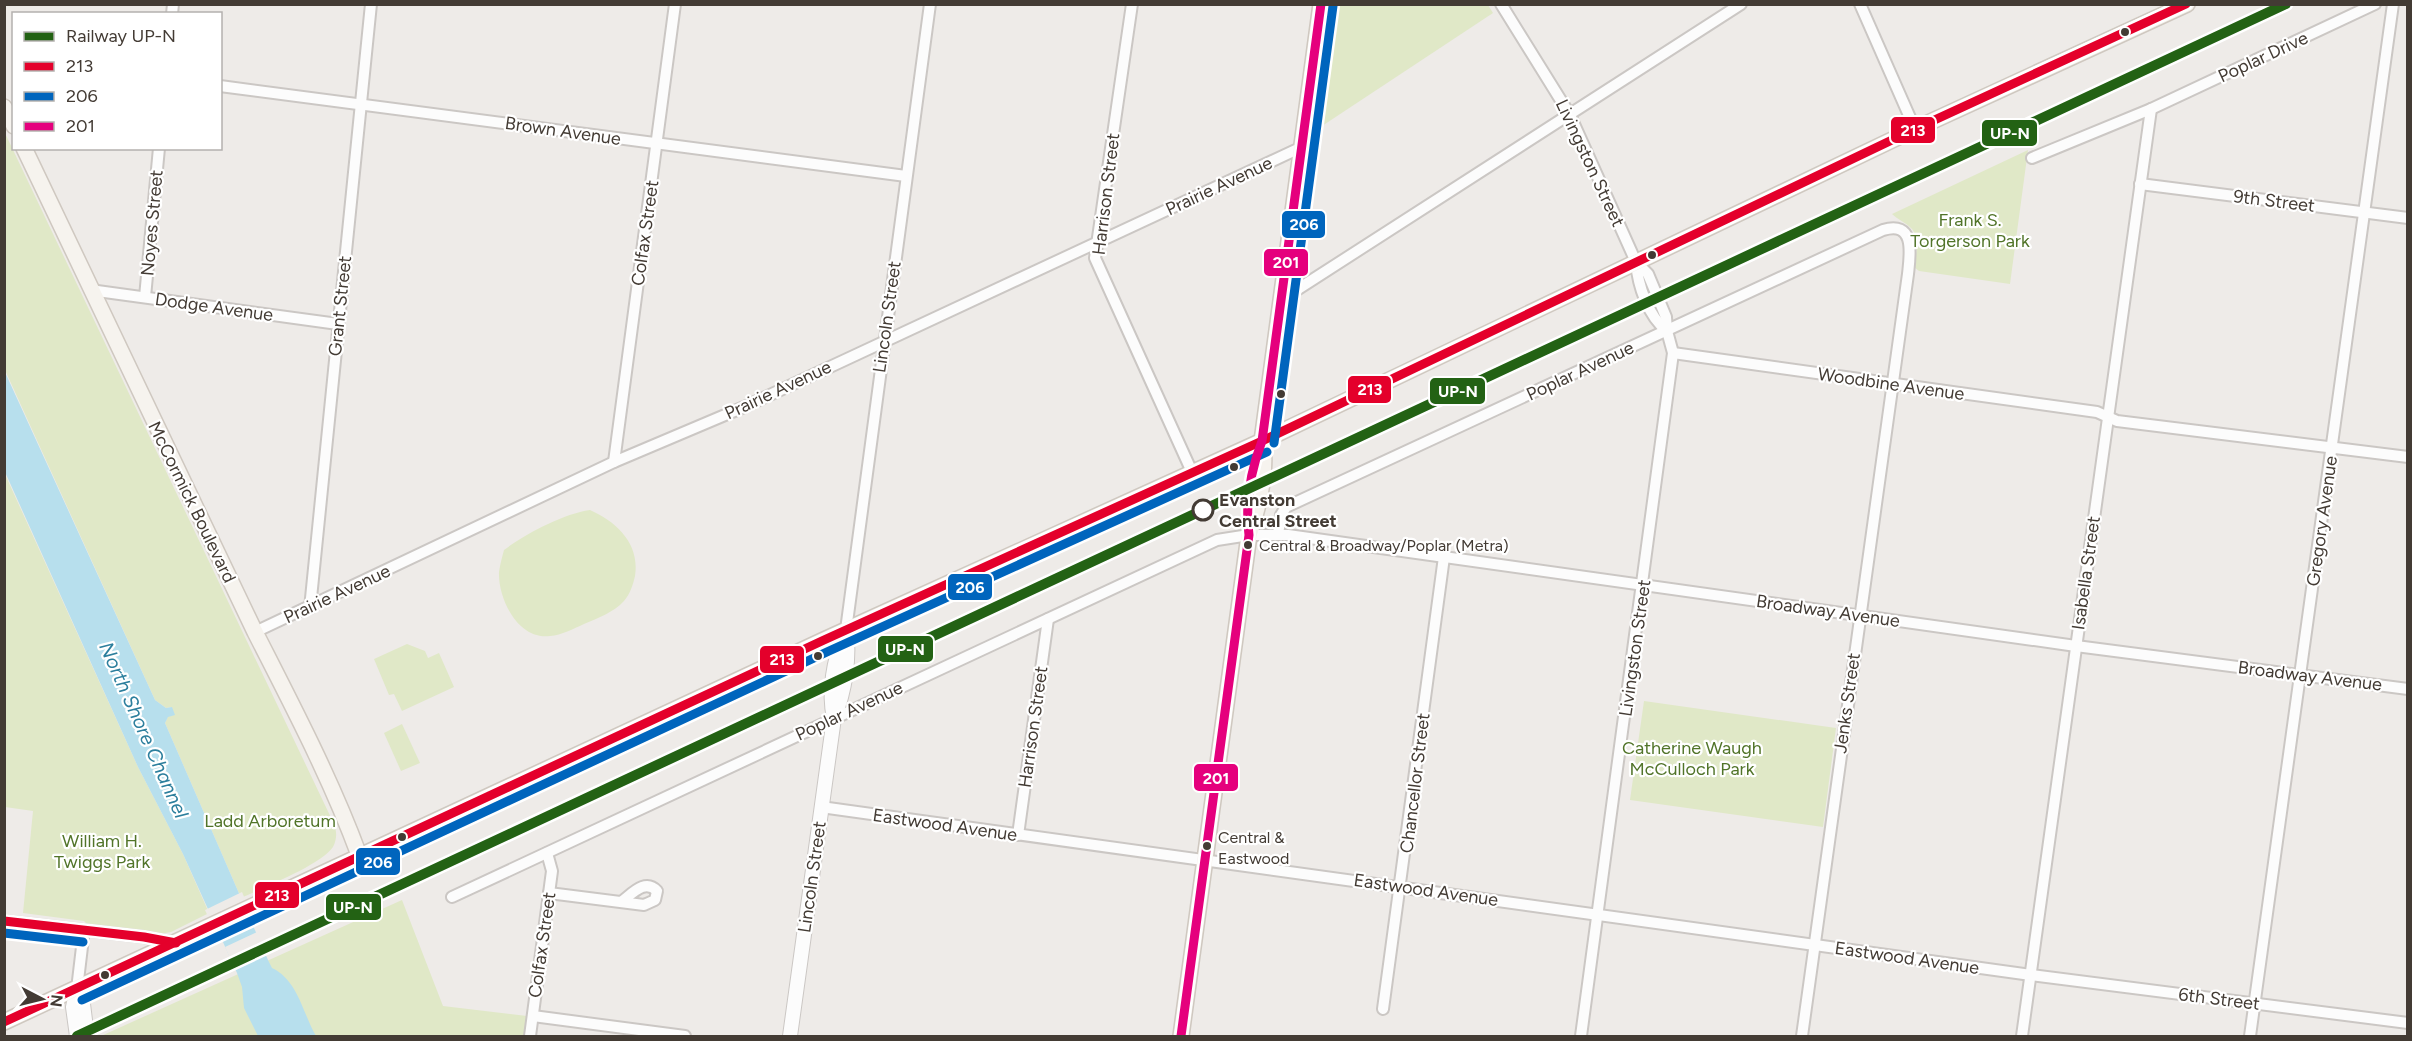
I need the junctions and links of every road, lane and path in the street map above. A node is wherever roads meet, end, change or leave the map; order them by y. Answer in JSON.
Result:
{"nodes":[{"id":1,"x":371,"y":4,"type":"edge"},
{"id":2,"x":675,"y":4,"type":"edge"},
{"id":3,"x":930,"y":4,"type":"edge"},
{"id":4,"x":1132,"y":4,"type":"edge"},
{"id":5,"x":1321,"y":4,"type":"edge"},
{"id":6,"x":1501,"y":4,"type":"edge"},
{"id":7,"x":1741,"y":4,"type":"edge"},
{"id":8,"x":1860,"y":4,"type":"edge"},
{"id":9,"x":2187,"y":4,"type":"edge"},
{"id":10,"x":2375,"y":4,"type":"edge"},
{"id":11,"x":2393,"y":4,"type":"edge"},
{"id":12,"x":2164,"y":10,"type":"edge"},
{"id":13,"x":222,"y":86,"type":"edge"},
{"id":14,"x":362,"y":104,"type":"junction"},
{"id":15,"x":4,"y":107,"type":"edge"},
{"id":16,"x":2151,"y":109,"type":"junction"},
{"id":17,"x":1570,"y":115,"type":"junction"},
{"id":18,"x":12,"y":122,"type":"edge"},
{"id":19,"x":1915,"y":129,"type":"junction"},
{"id":20,"x":657,"y":143,"type":"junction"},
{"id":21,"x":1302,"y":147,"type":"junction"},
{"id":22,"x":25,"y":150,"type":"edge"},
{"id":23,"x":159,"y":150,"type":"edge"},
{"id":24,"x":2032,"y":158,"type":"dead end"},
{"id":25,"x":906,"y":176,"type":"junction"},
{"id":26,"x":2140,"y":184,"type":"junction"},
{"id":27,"x":2366,"y":213,"type":"junction"},
{"id":28,"x":2408,"y":218,"type":"edge"},
{"id":29,"x":1901,"y":229,"type":"joint"},
{"id":30,"x":1097,"y":243,"type":"junction"},
{"id":31,"x":1636,"y":262,"type":"junction"},
{"id":32,"x":90,"y":290,"type":"junction"},
{"id":33,"x":145,"y":297,"type":"junction"},
{"id":34,"x":1281,"y":300,"type":"junction"},
{"id":35,"x":339,"y":324,"type":"junction"},
{"id":36,"x":1667,"y":331,"type":"junction"},
{"id":37,"x":883,"y":342,"type":"junction"},
{"id":38,"x":1674,"y":353,"type":"junction"},
{"id":39,"x":1892,"y":384,"type":"junction"},
{"id":40,"x":2113,"y":419,"type":"junction"},
{"id":41,"x":1262,"y":441,"type":"junction"},
{"id":42,"x":2332,"y":447,"type":"junction"},
{"id":43,"x":2408,"y":457,"type":"edge"},
{"id":44,"x":614,"y":462,"type":"junction"},
{"id":45,"x":1192,"y":472,"type":"junction"},
{"id":46,"x":1278,"y":534,"type":"junction"},
{"id":47,"x":1249,"y":535,"type":"junction"},
{"id":48,"x":1444,"y":557,"type":"junction"},
{"id":49,"x":1643,"y":585,"type":"junction"},
{"id":50,"x":310,"y":608,"type":"junction"},
{"id":51,"x":1860,"y":616,"type":"junction"},
{"id":52,"x":1048,"y":619,"type":"junction"},
{"id":53,"x":846,"y":630,"type":"junction"},
{"id":54,"x":255,"y":632,"type":"junction"},
{"id":55,"x":2076,"y":646,"type":"junction"},
{"id":56,"x":2301,"y":675,"type":"junction"},
{"id":57,"x":2408,"y":689,"type":"edge"},
{"id":58,"x":834,"y":718,"type":"junction"},
{"id":59,"x":821,"y":807,"type":"junction"},
{"id":60,"x":1018,"y":835,"type":"junction"},
{"id":61,"x":547,"y":853,"type":"junction"},
{"id":62,"x":359,"y":855,"type":"junction"},
{"id":63,"x":1205,"y":860,"type":"junction"},
{"id":64,"x":1401,"y":886,"type":"junction"},
{"id":65,"x":549,"y":893,"type":"junction"},
{"id":66,"x":452,"y":897,"type":"dead end"},
{"id":67,"x":621,"y":902,"type":"dead end"},
{"id":68,"x":1599,"y":915,"type":"junction"},
{"id":69,"x":4,"y":921,"type":"edge"},
{"id":70,"x":84,"y":930,"type":"junction"},
{"id":71,"x":176,"y":943,"type":"junction"},
{"id":72,"x":1815,"y":945,"type":"junction"},
{"id":73,"x":2031,"y":975,"type":"junction"},
{"id":74,"x":77,"y":990,"type":"junction"},
{"id":75,"x":2254,"y":1004,"type":"junction"},
{"id":76,"x":1383,"y":1009,"type":"dead end"},
{"id":77,"x":533,"y":1016,"type":"junction"},
{"id":78,"x":4,"y":1022,"type":"edge"},
{"id":79,"x":2408,"y":1023,"type":"edge"},
{"id":80,"x":77,"y":1036,"type":"edge"},
{"id":81,"x":87,"y":1036,"type":"edge"},
{"id":82,"x":530,"y":1036,"type":"edge"},
{"id":83,"x":685,"y":1036,"type":"edge"},
{"id":84,"x":790,"y":1036,"type":"edge"},
{"id":85,"x":1181,"y":1036,"type":"edge"},
{"id":86,"x":1581,"y":1036,"type":"edge"},
{"id":87,"x":1803,"y":1036,"type":"edge"},
{"id":88,"x":2022,"y":1036,"type":"edge"},
{"id":89,"x":2250,"y":1036,"type":"edge"}],
"edges":[{"from":1,"to":14,"type":"street","name":"Grant Street"},
{"from":2,"to":20,"type":"street","name":"Colfax Street"},
{"from":3,"to":25,"type":"street","name":"Lincoln Street"},
{"from":4,"to":30,"type":"street","name":"Harrison Street"},
{"from":5,"to":21,"type":"main road"},
{"from":6,"to":17,"type":"street","name":"Livingston Street"},
{"from":7,"to":17,"type":"street"},
{"from":8,"to":19,"type":"street"},
{"from":9,"to":12,"type":"main road"},
{"from":10,"to":16,"type":"street","name":"Poplar Drive"},
{"from":11,"to":27,"type":"street","name":"Gregory Avenue"},
{"from":12,"to":19,"type":"main road"},
{"from":13,"to":14,"type":"street","name":"Brown Avenue"},
{"from":14,"to":20,"type":"street","name":"Brown Avenue"},
{"from":14,"to":35,"type":"street","name":"Grant Street"},
{"from":15,"to":18,"type":"main road"},
{"from":16,"to":24,"type":"street"},
{"from":16,"to":26,"type":"street","name":"Isabella Street"},
{"from":17,"to":31,"type":"street","name":"Livingston Street"},
{"from":17,"to":34,"type":"street"},
{"from":19,"to":31,"type":"main road"},
{"from":20,"to":25,"type":"street","name":"Brown Avenue"},
{"from":20,"to":44,"type":"street","name":"Colfax Street"},
{"from":21,"to":30,"type":"street","name":"Prairie Avenue"},
{"from":21,"to":34,"type":"main road"},
{"from":22,"to":32,"type":"main road","name":"McCormick Boulevard"},
{"from":23,"to":33,"type":"street","name":"Noyes Street"},
{"from":25,"to":37,"type":"street","name":"Lincoln Street"},
{"from":26,"to":27,"type":"street","name":"9th Street"},
{"from":26,"to":40,"type":"street","name":"Isabella Street"},
{"from":27,"to":28,"type":"street","name":"9th Street"},
{"from":27,"to":42,"type":"street","name":"Gregory Avenue"},
{"from":29,"to":36,"type":"street","name":"Poplar Avenue"},
{"from":29,"to":39,"type":"street","name":"Jenks Street"},
{"from":30,"to":37,"type":"street","name":"Prairie Avenue"},
{"from":30,"to":45,"type":"street","name":"Harrison Street"},
{"from":31,"to":36,"type":"street","name":"Livingston Street"},
{"from":31,"to":41,"type":"main road"},
{"from":32,"to":33,"type":"street","name":"Dodge Avenue"},
{"from":32,"to":54,"type":"main road","name":"McCormick Boulevard"},
{"from":33,"to":35,"type":"street","name":"Dodge Avenue"},
{"from":34,"to":41,"type":"main road"},
{"from":35,"to":50,"type":"street","name":"Grant Street"},
{"from":36,"to":38,"type":"street","name":"Livingston Street"},
{"from":36,"to":46,"type":"street","name":"Poplar Avenue"},
{"from":37,"to":44,"type":"street","name":"Prairie Avenue"},
{"from":37,"to":53,"type":"street","name":"Lincoln Street"},
{"from":38,"to":39,"type":"street","name":"Woodbine Avenue"},
{"from":38,"to":49,"type":"street","name":"Livingston Street"},
{"from":39,"to":40,"type":"street","name":"Woodbine Avenue"},
{"from":39,"to":51,"type":"street","name":"Jenks Street"},
{"from":40,"to":42,"type":"street","name":"Woodbine Avenue"},
{"from":40,"to":55,"type":"street","name":"Isabella Street"},
{"from":41,"to":45,"type":"main road"},
{"from":41,"to":47,"type":"main road"},
{"from":42,"to":43,"type":"street","name":"Woodbine Avenue"},
{"from":42,"to":56,"type":"street","name":"Gregory Avenue"},
{"from":44,"to":50,"type":"street","name":"Prairie Avenue"},
{"from":45,"to":53,"type":"main road"},
{"from":46,"to":47,"type":"street","name":"Broadway Avenue"},
{"from":46,"to":48,"type":"street","name":"Broadway Avenue"},
{"from":47,"to":52,"type":"street","name":"Poplar Avenue"},
{"from":47,"to":63,"type":"main road"},
{"from":48,"to":49,"type":"street","name":"Broadway Avenue"},
{"from":48,"to":64,"type":"street","name":"Chancellor Street"},
{"from":49,"to":51,"type":"street","name":"Broadway Avenue"},
{"from":49,"to":68,"type":"street","name":"Livingston Street"},
{"from":50,"to":54,"type":"street","name":"Prairie Avenue"},
{"from":51,"to":55,"type":"street","name":"Broadway Avenue"},
{"from":51,"to":72,"type":"street","name":"Jenks Street"},
{"from":52,"to":58,"type":"street","name":"Poplar Avenue"},
{"from":52,"to":60,"type":"street","name":"Harrison Street"},
{"from":53,"to":58,"type":"street","name":"Lincoln Street"},
{"from":53,"to":62,"type":"main road"},
{"from":54,"to":62,"type":"main road","name":"McCormick Boulevard"},
{"from":55,"to":56,"type":"street","name":"Broadway Avenue"},
{"from":55,"to":73,"type":"street","name":"Isabella Street"},
{"from":56,"to":57,"type":"street","name":"Broadway Avenue"},
{"from":56,"to":75,"type":"street","name":"Gregory Avenue"},
{"from":58,"to":59,"type":"street","name":"Lincoln Street"},
{"from":58,"to":61,"type":"street","name":"Poplar Avenue"},
{"from":59,"to":60,"type":"street","name":"Eastwood Avenue"},
{"from":59,"to":84,"type":"street","name":"Lincoln Street"},
{"from":60,"to":63,"type":"street","name":"Eastwood Avenue"},
{"from":61,"to":65,"type":"street","name":"Colfax Street"},
{"from":61,"to":66,"type":"street","name":"Poplar Avenue"},
{"from":62,"to":71,"type":"main road"},
{"from":63,"to":64,"type":"street","name":"Eastwood Avenue"},
{"from":63,"to":85,"type":"main road"},
{"from":64,"to":68,"type":"street","name":"Eastwood Avenue"},
{"from":64,"to":76,"type":"street","name":"Chancellor Street"},
{"from":65,"to":67,"type":"street"},
{"from":65,"to":77,"type":"street","name":"Colfax Street"},
{"from":68,"to":72,"type":"street","name":"Eastwood Avenue"},
{"from":68,"to":86,"type":"street","name":"Livingston Street"},
{"from":69,"to":70,"type":"street"},
{"from":70,"to":71,"type":"street"},
{"from":70,"to":74,"type":"street"},
{"from":71,"to":74,"type":"main road"},
{"from":72,"to":73,"type":"street","name":"Eastwood Avenue"},
{"from":72,"to":87,"type":"street","name":"Jenks Street"},
{"from":73,"to":75,"type":"street","name":"6th Street"},
{"from":73,"to":88,"type":"street","name":"Isabella Street"},
{"from":74,"to":78,"type":"main road"},
{"from":74,"to":80,"type":"street"},
{"from":74,"to":81,"type":"street"},
{"from":75,"to":79,"type":"street","name":"6th Street"},
{"from":75,"to":89,"type":"street","name":"Gregory Avenue"},
{"from":77,"to":82,"type":"street","name":"Colfax Street"},
{"from":77,"to":83,"type":"street"}]}
